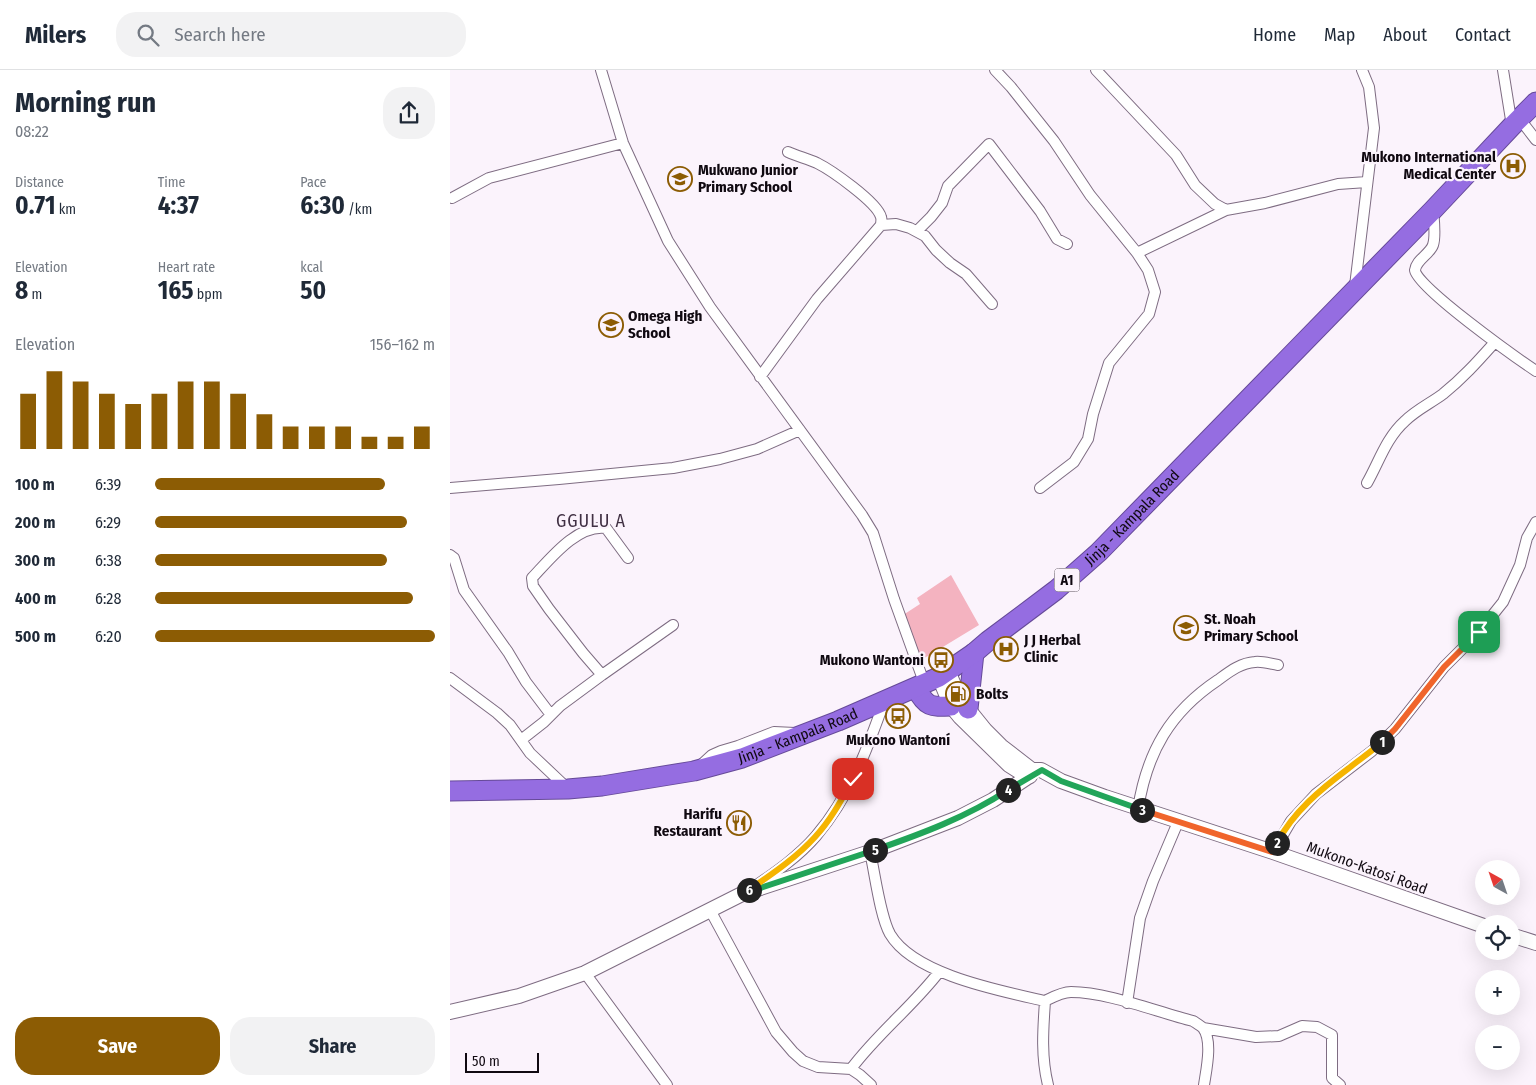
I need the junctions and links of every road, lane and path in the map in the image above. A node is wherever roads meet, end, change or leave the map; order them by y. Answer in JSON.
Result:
{"nodes":[{"id":1,"x":601,"y":70,"type":"edge"},
{"id":2,"x":995,"y":70,"type":"edge"},
{"id":3,"x":1096,"y":70,"type":"edge"},
{"id":4,"x":1362,"y":70,"type":"edge"},
{"id":5,"x":1503,"y":70,"type":"edge"},
{"id":6,"x":1536,"y":102,"type":"edge"},
{"id":7,"x":1516,"y":122,"type":"junction"},
{"id":8,"x":1536,"y":140,"type":"edge"},
{"id":9,"x":623,"y":143,"type":"junction"},
{"id":10,"x":788,"y":152,"type":"dead end"},
{"id":11,"x":1367,"y":182,"type":"junction"},
{"id":12,"x":452,"y":198,"type":"dead end"},
{"id":13,"x":1226,"y":210,"type":"junction"},
{"id":14,"x":1434,"y":210,"type":"junction"},
{"id":15,"x":881,"y":225,"type":"junction"},
{"id":16,"x":917,"y":231,"type":"junction"},
{"id":17,"x":1066,"y":244,"type":"dead end"},
{"id":18,"x":1137,"y":253,"type":"junction"},
{"id":19,"x":1355,"y":290,"type":"junction"},
{"id":20,"x":992,"y":304,"type":"dead end"},
{"id":21,"x":1495,"y":342,"type":"junction"},
{"id":22,"x":1536,"y":371,"type":"edge"},
{"id":23,"x":760,"y":377,"type":"junction"},
{"id":24,"x":800,"y":430,"type":"junction"},
{"id":25,"x":1367,"y":483,"type":"dead end"},
{"id":26,"x":450,"y":488,"type":"edge"},
{"id":27,"x":1040,"y":488,"type":"dead end"},
{"id":28,"x":1536,"y":522,"type":"edge"},
{"id":29,"x":450,"y":555,"type":"edge"},
{"id":30,"x":628,"y":558,"type":"dead end"},
{"id":31,"x":673,"y":625,"type":"dead end"},
{"id":32,"x":974,"y":653,"type":"junction"},
{"id":33,"x":1278,"y":665,"type":"dead end"},
{"id":34,"x":602,"y":675,"type":"junction"},
{"id":35,"x":450,"y":678,"type":"edge"},
{"id":36,"x":932,"y":680,"type":"junction"},
{"id":37,"x":884,"y":702,"type":"junction"},
{"id":38,"x":959,"y":707,"type":"junction"},
{"id":39,"x":551,"y":715,"type":"junction"},
{"id":40,"x":521,"y":740,"type":"junction"},
{"id":41,"x":1034,"y":772,"type":"junction"},
{"id":42,"x":568,"y":789,"type":"junction"},
{"id":43,"x":450,"y":791,"type":"edge"},
{"id":44,"x":1138,"y":809,"type":"junction"},
{"id":45,"x":1178,"y":822,"type":"junction"},
{"id":46,"x":870,"y":852,"type":"junction"},
{"id":47,"x":1272,"y":852,"type":"junction"},
{"id":48,"x":742,"y":894,"type":"junction"},
{"id":49,"x":710,"y":910,"type":"junction"},
{"id":50,"x":1475,"y":923,"type":"edge"},
{"id":51,"x":1520,"y":938,"type":"edge"},
{"id":52,"x":1536,"y":943,"type":"edge"},
{"id":53,"x":939,"y":972,"type":"junction"},
{"id":54,"x":585,"y":973,"type":"junction"},
{"id":55,"x":1045,"y":1001,"type":"junction"},
{"id":56,"x":1127,"y":1003,"type":"junction"},
{"id":57,"x":450,"y":1012,"type":"edge"},
{"id":58,"x":1203,"y":1028,"type":"junction"},
{"id":59,"x":851,"y":1070,"type":"junction"},
{"id":60,"x":667,"y":1085,"type":"edge"},
{"id":61,"x":871,"y":1085,"type":"edge"},
{"id":62,"x":1048,"y":1085,"type":"edge"},
{"id":63,"x":1204,"y":1085,"type":"edge"},
{"id":64,"x":1340,"y":1085,"type":"edge"}],
"edges":[{"from":1,"to":9,"type":"street"},
{"from":2,"to":18,"type":"street"},
{"from":3,"to":13,"type":"street"},
{"from":4,"to":11,"type":"street"},
{"from":5,"to":7,"type":"street"},
{"from":6,"to":7,"type":"highway","name":"Jinja - Kampala Road","number":"A1"},
{"from":7,"to":8,"type":"street"},
{"from":7,"to":14,"type":"highway","name":"Jinja - Kampala Road","number":"A1"},
{"from":9,"to":12,"type":"street"},
{"from":9,"to":23,"type":"street"},
{"from":10,"to":15,"type":"street"},
{"from":11,"to":13,"type":"street"},
{"from":11,"to":19,"type":"street"},
{"from":13,"to":18,"type":"street"},
{"from":14,"to":19,"type":"highway","name":"Jinja - Kampala Road","number":"A1"},
{"from":14,"to":21,"type":"street"},
{"from":15,"to":16,"type":"street"},
{"from":15,"to":23,"type":"street"},
{"from":16,"to":17,"type":"street"},
{"from":16,"to":20,"type":"street"},
{"from":18,"to":27,"type":"street"},
{"from":19,"to":32,"type":"highway","name":"Jinja - Kampala Road","number":"A1"},
{"from":21,"to":22,"type":"street"},
{"from":21,"to":25,"type":"street"},
{"from":23,"to":24,"type":"street"},
{"from":24,"to":26,"type":"street"},
{"from":24,"to":36,"type":"street"},
{"from":28,"to":47,"type":"street"},
{"from":29,"to":39,"type":"street"},
{"from":30,"to":34,"type":"street"},
{"from":31,"to":34,"type":"street"},
{"from":32,"to":36,"type":"highway","name":"Jinja - Kampala Road","number":"A1"},
{"from":32,"to":38,"type":"highway"},
{"from":33,"to":44,"type":"street"},
{"from":34,"to":39,"type":"street"},
{"from":35,"to":40,"type":"street"},
{"from":36,"to":37,"type":"highway","name":"Jinja - Kampala Road","number":"A1"},
{"from":36,"to":38,"type":"main road","name":"Mukono-Katosi Road"},
{"from":36,"to":38,"type":"highway"},
{"from":37,"to":42,"type":"highway","name":"Jinja - Kampala Road","number":"A1"},
{"from":37,"to":48,"type":"street"},
{"from":38,"to":41,"type":"main road","name":"Mukono-Katosi Road"},
{"from":39,"to":40,"type":"street"},
{"from":40,"to":42,"type":"street"},
{"from":41,"to":44,"type":"main road","name":"Mukono-Katosi Road"},
{"from":41,"to":46,"type":"main road"},
{"from":42,"to":43,"type":"highway","name":"Jinja - Kampala Road","number":"A1"},
{"from":44,"to":45,"type":"main road","name":"Mukono-Katosi Road"},
{"from":45,"to":47,"type":"main road","name":"Mukono-Katosi Road"},
{"from":45,"to":56,"type":"street"},
{"from":46,"to":48,"type":"main road"},
{"from":46,"to":53,"type":"street"},
{"from":47,"to":50,"type":"main road","name":"Mukono-Katosi Road"},
{"from":48,"to":49,"type":"main road"},
{"from":49,"to":54,"type":"main road"},
{"from":49,"to":59,"type":"street"},
{"from":51,"to":52,"type":"main road"},
{"from":53,"to":55,"type":"street"},
{"from":53,"to":59,"type":"street"},
{"from":54,"to":57,"type":"main road"},
{"from":54,"to":60,"type":"street"},
{"from":55,"to":56,"type":"street"},
{"from":55,"to":62,"type":"street"},
{"from":56,"to":58,"type":"street"},
{"from":58,"to":63,"type":"street"},
{"from":58,"to":64,"type":"street"},
{"from":59,"to":61,"type":"street"}]}
